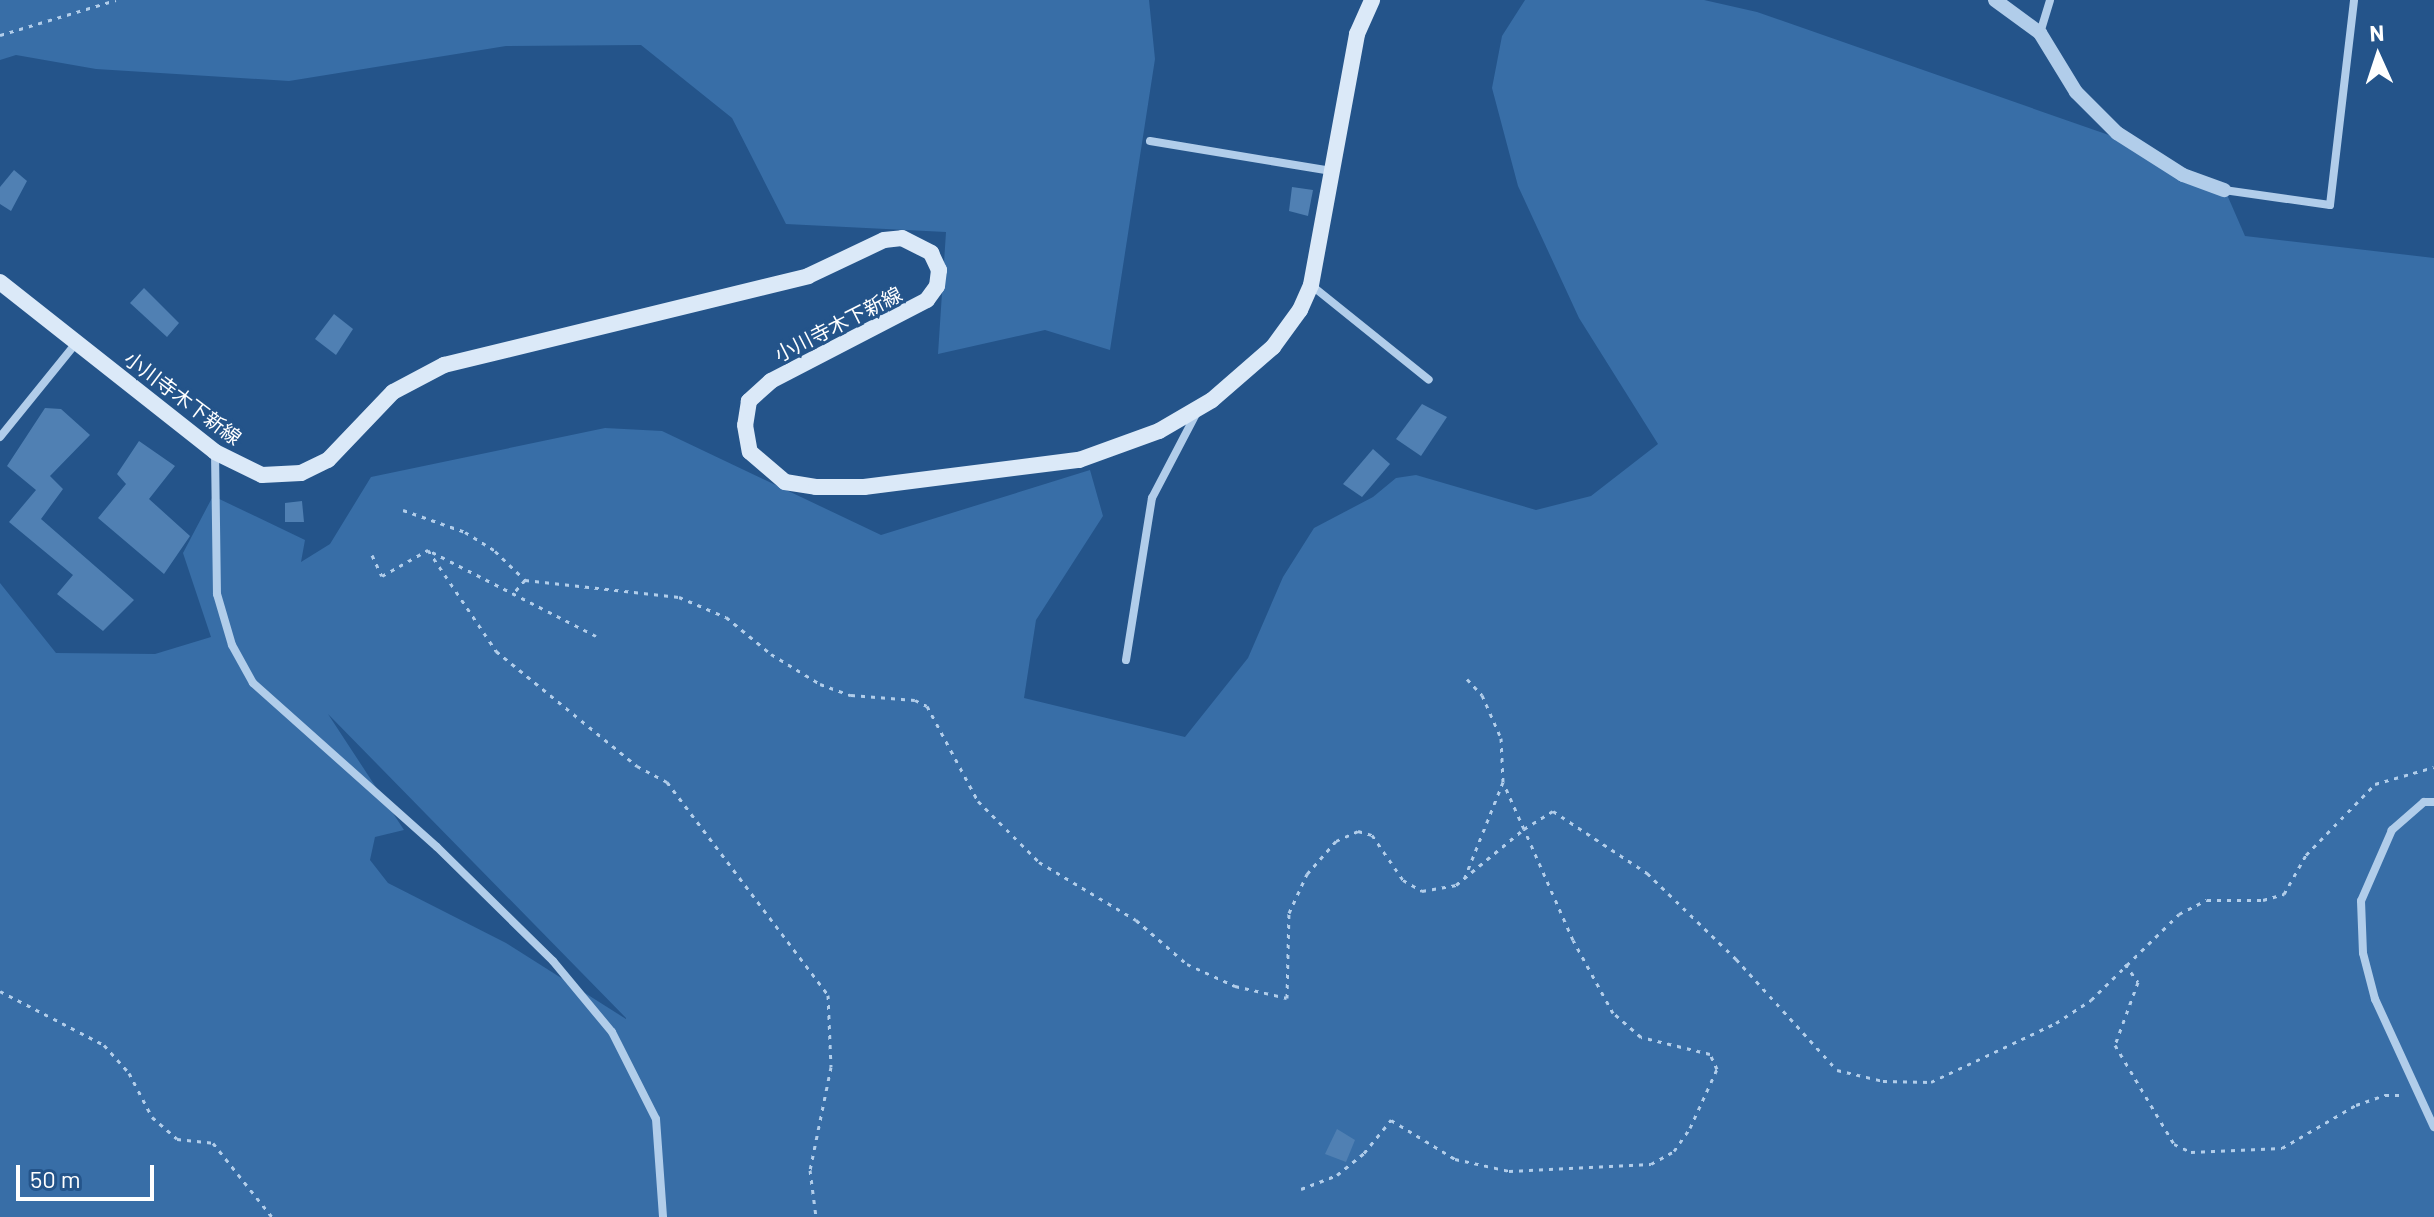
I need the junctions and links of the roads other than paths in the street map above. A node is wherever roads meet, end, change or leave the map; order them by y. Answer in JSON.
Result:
{"nodes":[{"id":1,"x":1372,"y":0,"type":"edge"},
{"id":2,"x":1995,"y":0,"type":"edge"},
{"id":3,"x":2050,"y":0,"type":"edge"},
{"id":4,"x":2354,"y":0,"type":"edge"},
{"id":5,"x":2040,"y":33,"type":"junction"},
{"id":6,"x":1150,"y":141,"type":"dead end"},
{"id":7,"x":1332,"y":171,"type":"junction"},
{"id":8,"x":2224,"y":190,"type":"joint"},
{"id":9,"x":0,"y":282,"type":"edge"},
{"id":10,"x":1311,"y":285,"type":"junction"},
{"id":11,"x":76,"y":342,"type":"junction"},
{"id":12,"x":1429,"y":380,"type":"dead end"},
{"id":13,"x":1200,"y":407,"type":"junction"},
{"id":14,"x":0,"y":437,"type":"edge"},
{"id":15,"x":215,"y":452,"type":"junction"},
{"id":16,"x":1126,"y":660,"type":"dead end"},
{"id":17,"x":2434,"y":802,"type":"edge"},
{"id":18,"x":2434,"y":1127,"type":"edge"},
{"id":19,"x":663,"y":1217,"type":"edge"}],
"edges":[{"from":1,"to":7,"type":"main road","name":"小川寺木下新線"},
{"from":2,"to":5,"type":"street"},
{"from":3,"to":5,"type":"street"},
{"from":4,"to":8,"type":"street"},
{"from":5,"to":8,"type":"street"},
{"from":6,"to":7,"type":"street"},
{"from":7,"to":10,"type":"main road","name":"小川寺木下新線"},
{"from":9,"to":11,"type":"main road","name":"小川寺木下新線"},
{"from":10,"to":12,"type":"street"},
{"from":10,"to":13,"type":"main road","name":"小川寺木下新線"},
{"from":11,"to":14,"type":"street"},
{"from":11,"to":15,"type":"main road","name":"小川寺木下新線"},
{"from":13,"to":15,"type":"main road","name":"小川寺木下新線"},
{"from":13,"to":16,"type":"street"},
{"from":15,"to":19,"type":"street"},
{"from":17,"to":18,"type":"street"}]}
